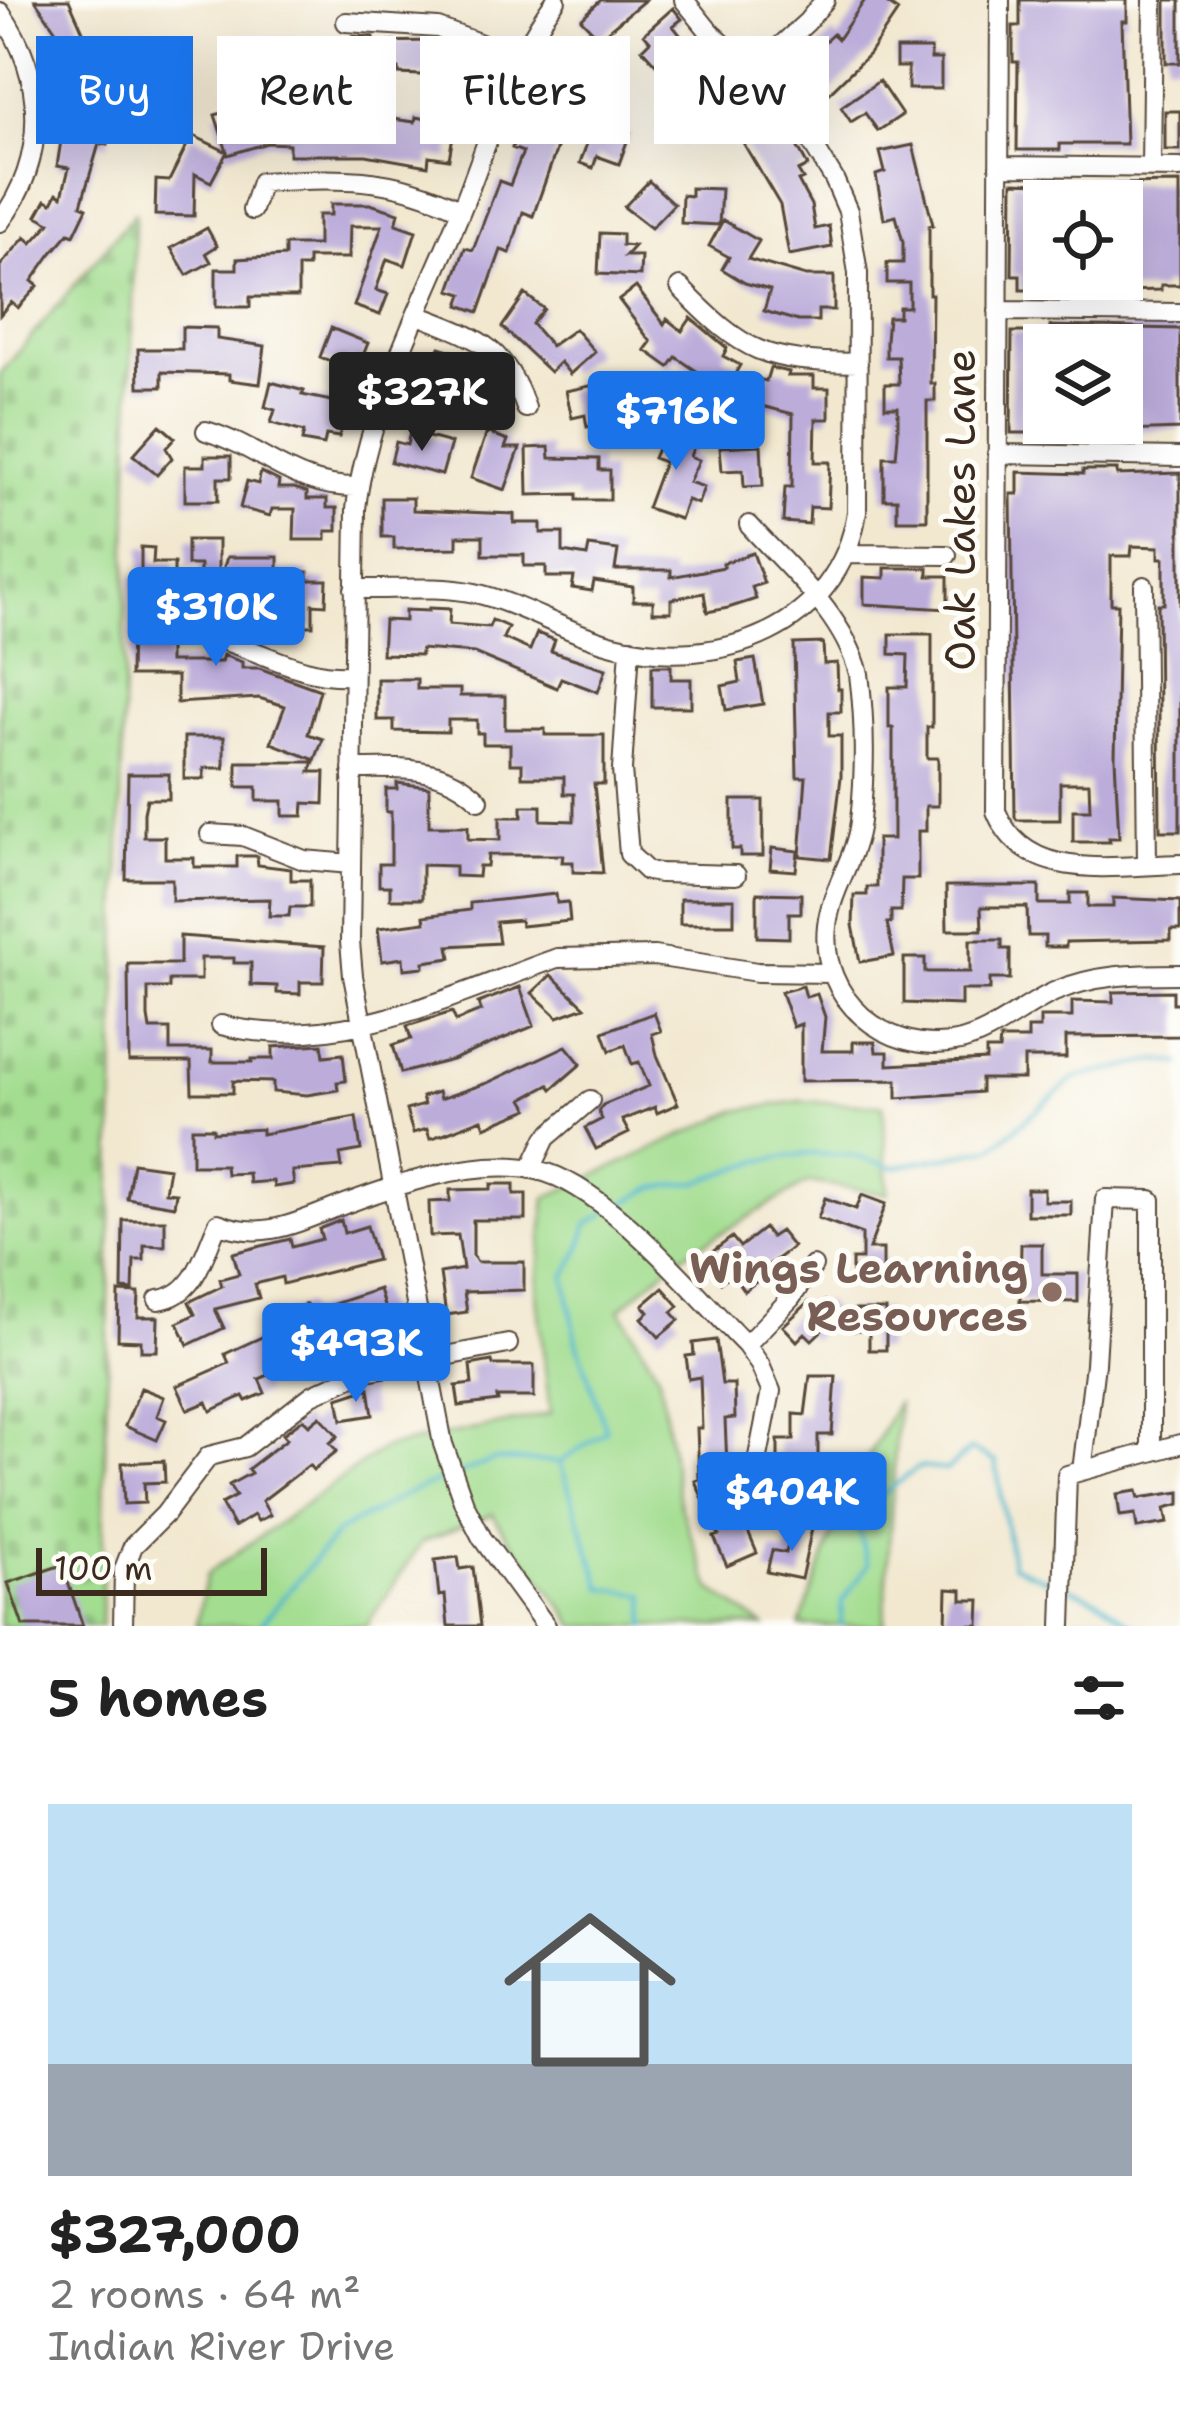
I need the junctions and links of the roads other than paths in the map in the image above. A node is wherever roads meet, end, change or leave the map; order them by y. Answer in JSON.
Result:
{"nodes":[{"id":1,"x":556,"y":0,"type":"edge"},
{"id":2,"x":684,"y":0,"type":"edge"},
{"id":3,"x":825,"y":0,"type":"edge"},
{"id":4,"x":1000,"y":0,"type":"edge"},
{"id":5,"x":1153,"y":0,"type":"edge"},
{"id":6,"x":0,"y":12,"type":"edge"},
{"id":7,"x":346,"y":22,"type":"dead end"},
{"id":8,"x":460,"y":36,"type":"edge"},
{"id":9,"x":535,"y":36,"type":"edge"},
{"id":10,"x":713,"y":36,"type":"edge"},
{"id":11,"x":791,"y":36,"type":"edge"},
{"id":12,"x":487,"y":144,"type":"edge"},
{"id":13,"x":814,"y":144,"type":"edge"},
{"id":14,"x":999,"y":166,"type":"junction"},
{"id":15,"x":1151,"y":168,"type":"junction"},
{"id":16,"x":1180,"y":168,"type":"edge"},
{"id":17,"x":461,"y":209,"type":"junction"},
{"id":18,"x":252,"y":210,"type":"dead end"},
{"id":19,"x":0,"y":222,"type":"edge"},
{"id":20,"x":680,"y":287,"type":"dead end"},
{"id":21,"x":998,"y":311,"type":"junction"},
{"id":22,"x":1180,"y":313,"type":"edge"},
{"id":23,"x":418,"y":315,"type":"junction"},
{"id":24,"x":858,"y":363,"type":"junction"},
{"id":25,"x":526,"y":408,"type":"dead end"},
{"id":26,"x":206,"y":431,"type":"dead end"},
{"id":27,"x":997,"y":454,"type":"junction"},
{"id":28,"x":1180,"y":457,"type":"edge"},
{"id":29,"x":358,"y":487,"type":"junction"},
{"id":30,"x":749,"y":525,"type":"dead end"},
{"id":31,"x":846,"y":554,"type":"junction"},
{"id":32,"x":947,"y":555,"type":"dead end"},
{"id":33,"x":1144,"y":586,"type":"dead end"},
{"id":34,"x":354,"y":590,"type":"junction"},
{"id":35,"x":817,"y":599,"type":"junction"},
{"id":36,"x":203,"y":636,"type":"dead end"},
{"id":37,"x":630,"y":648,"type":"junction"},
{"id":38,"x":353,"y":675,"type":"junction"},
{"id":39,"x":352,"y":769,"type":"junction"},
{"id":40,"x":479,"y":800,"type":"dead end"},
{"id":41,"x":210,"y":834,"type":"dead end"},
{"id":42,"x":351,"y":864,"type":"junction"},
{"id":43,"x":1147,"y":864,"type":"junction"},
{"id":44,"x":1180,"y":864,"type":"edge"},
{"id":45,"x":736,"y":875,"type":"dead end"},
{"id":46,"x":832,"y":973,"type":"junction"},
{"id":47,"x":1180,"y":974,"type":"edge"},
{"id":48,"x":362,"y":1024,"type":"junction"},
{"id":49,"x":221,"y":1025,"type":"dead end"},
{"id":50,"x":590,"y":1100,"type":"dead end"},
{"id":51,"x":531,"y":1169,"type":"junction"},
{"id":52,"x":394,"y":1187,"type":"junction"},
{"id":53,"x":813,"y":1265,"type":"dead end"},
{"id":54,"x":158,"y":1300,"type":"dead end"},
{"id":55,"x":508,"y":1343,"type":"dead end"},
{"id":56,"x":746,"y":1345,"type":"junction"},
{"id":57,"x":427,"y":1358,"type":"junction"},
{"id":58,"x":1180,"y":1444,"type":"edge"},
{"id":59,"x":1151,"y":1452,"type":"junction"},
{"id":60,"x":1082,"y":1471,"type":"junction"},
{"id":61,"x":772,"y":1514,"type":"dead end"},
{"id":62,"x":1062,"y":1616,"type":"edge"},
{"id":63,"x":124,"y":1626,"type":"edge"},
{"id":64,"x":546,"y":1626,"type":"edge"}],
"edges":[{"from":1,"to":9,"type":"street"},
{"from":2,"to":10,"type":"street"},
{"from":3,"to":11,"type":"street"},
{"from":4,"to":14,"type":"street","name":"Oak Lakes Lane"},
{"from":5,"to":15,"type":"street"},
{"from":6,"to":19,"type":"street"},
{"from":7,"to":8,"type":"street"},
{"from":12,"to":17,"type":"street"},
{"from":13,"to":24,"type":"street"},
{"from":14,"to":15,"type":"street"},
{"from":14,"to":21,"type":"street","name":"Oak Lakes Lane"},
{"from":15,"to":16,"type":"street"},
{"from":17,"to":18,"type":"street"},
{"from":17,"to":23,"type":"street"},
{"from":20,"to":24,"type":"street"},
{"from":21,"to":22,"type":"street"},
{"from":21,"to":27,"type":"street","name":"Oak Lakes Lane"},
{"from":23,"to":25,"type":"street"},
{"from":23,"to":29,"type":"street"},
{"from":24,"to":31,"type":"street"},
{"from":26,"to":29,"type":"street"},
{"from":27,"to":28,"type":"street"},
{"from":27,"to":43,"type":"street","name":"Oak Lakes Lane"},
{"from":29,"to":34,"type":"street"},
{"from":30,"to":35,"type":"street"},
{"from":31,"to":32,"type":"street"},
{"from":31,"to":35,"type":"street"},
{"from":33,"to":43,"type":"street"},
{"from":34,"to":37,"type":"street"},
{"from":34,"to":38,"type":"street"},
{"from":35,"to":37,"type":"street"},
{"from":35,"to":46,"type":"street"},
{"from":36,"to":38,"type":"street"},
{"from":37,"to":45,"type":"street"},
{"from":38,"to":39,"type":"street"},
{"from":39,"to":40,"type":"street"},
{"from":39,"to":42,"type":"street"},
{"from":41,"to":42,"type":"street"},
{"from":42,"to":48,"type":"street"},
{"from":43,"to":44,"type":"street","name":"Oak Lakes Lane"},
{"from":46,"to":47,"type":"street"},
{"from":46,"to":48,"type":"street"},
{"from":48,"to":49,"type":"street"},
{"from":48,"to":52,"type":"street"},
{"from":50,"to":51,"type":"street"},
{"from":51,"to":52,"type":"street"},
{"from":51,"to":56,"type":"street"},
{"from":52,"to":54,"type":"street"},
{"from":52,"to":57,"type":"street"},
{"from":53,"to":56,"type":"street"},
{"from":55,"to":57,"type":"street"},
{"from":56,"to":61,"type":"street"},
{"from":57,"to":63,"type":"street"},
{"from":57,"to":64,"type":"street"},
{"from":58,"to":59,"type":"street"},
{"from":59,"to":60,"type":"street"},
{"from":59,"to":60,"type":"street"},
{"from":60,"to":62,"type":"street"}]}
